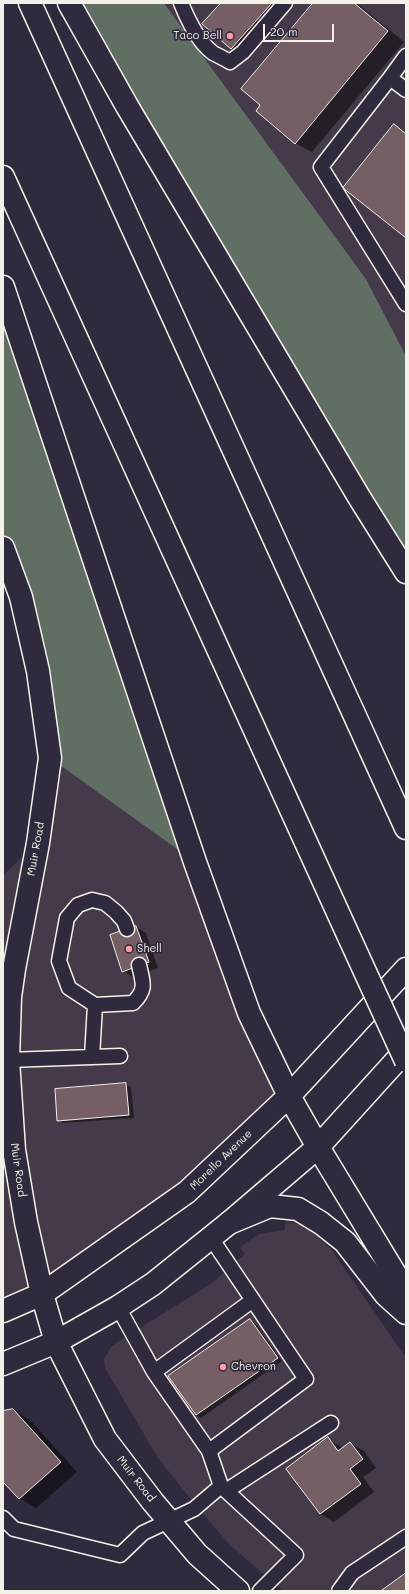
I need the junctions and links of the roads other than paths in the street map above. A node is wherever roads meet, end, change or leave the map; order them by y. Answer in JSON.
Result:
{"nodes":[{"id":1,"x":30,"y":3,"type":"edge"},
{"id":2,"x":69,"y":3,"type":"edge"},
{"id":3,"x":181,"y":3,"type":"edge"},
{"id":4,"x":285,"y":3,"type":"edge"},
{"id":5,"x":406,"y":56,"type":"edge"},
{"id":6,"x":390,"y":78,"type":"junction"},
{"id":7,"x":406,"y":90,"type":"edge"},
{"id":8,"x":3,"y":177,"type":"edge"},
{"id":9,"x":3,"y":287,"type":"edge"},
{"id":10,"x":406,"y":304,"type":"edge"},
{"id":11,"x":3,"y":548,"type":"edge"},
{"id":12,"x":406,"y":572,"type":"edge"},
{"id":13,"x":406,"y":828,"type":"edge"},
{"id":14,"x":127,"y":929,"type":"dead end"},
{"id":15,"x":139,"y":965,"type":"dead end"},
{"id":16,"x":406,"y":969,"type":"edge"},
{"id":17,"x":95,"y":1005,"type":"junction"},
{"id":18,"x":406,"y":1050,"type":"edge"},
{"id":19,"x":120,"y":1056,"type":"dead end"},
{"id":20,"x":92,"y":1057,"type":"junction"},
{"id":21,"x":8,"y":1060,"type":"junction"},
{"id":22,"x":406,"y":1061,"type":"edge"},
{"id":23,"x":289,"y":1096,"type":"junction"},
{"id":24,"x":318,"y":1147,"type":"junction"},
{"id":25,"x":229,"y":1223,"type":"junction"},
{"id":26,"x":211,"y":1238,"type":"junction"},
{"id":27,"x":406,"y":1292,"type":"edge"},
{"id":28,"x":42,"y":1294,"type":"junction"},
{"id":29,"x":253,"y":1300,"type":"junction"},
{"id":30,"x":118,"y":1306,"type":"junction"},
{"id":31,"x":3,"y":1311,"type":"edge"},
{"id":32,"x":406,"y":1313,"type":"edge"},
{"id":33,"x":56,"y":1342,"type":"junction"},
{"id":34,"x":3,"y":1364,"type":"edge"},
{"id":35,"x":154,"y":1372,"type":"junction"},
{"id":36,"x":331,"y":1422,"type":"dead end"},
{"id":37,"x":209,"y":1451,"type":"junction"},
{"id":38,"x":223,"y":1489,"type":"junction"},
{"id":39,"x":3,"y":1518,"type":"edge"},
{"id":40,"x":169,"y":1521,"type":"junction"},
{"id":41,"x":406,"y":1537,"type":"edge"},
{"id":42,"x":238,"y":1591,"type":"edge"},
{"id":43,"x":260,"y":1591,"type":"edge"},
{"id":44,"x":339,"y":1591,"type":"edge"}],
"edges":[{"from":1,"to":13,"type":"main road"},
{"from":2,"to":12,"type":"main road"},
{"from":3,"to":4,"type":"lane"},
{"from":5,"to":6,"type":"lane"},
{"from":6,"to":7,"type":"lane"},
{"from":6,"to":10,"type":"lane"},
{"from":8,"to":22,"type":"main road","bridge":true},
{"from":9,"to":23,"type":"main road"},
{"from":11,"to":21,"type":"main road","name":"Muir Road"},
{"from":14,"to":17,"type":"lane"},
{"from":15,"to":17,"type":"lane"},
{"from":16,"to":23,"type":"main road","name":"Morello Avenue"},
{"from":17,"to":20,"type":"lane"},
{"from":18,"to":24,"type":"main road"},
{"from":19,"to":20,"type":"lane"},
{"from":20,"to":21,"type":"lane"},
{"from":21,"to":28,"type":"main road","name":"Muir Road"},
{"from":23,"to":24,"type":"main road"},
{"from":23,"to":28,"type":"main road","name":"Morello Avenue"},
{"from":24,"to":25,"type":"main road"},
{"from":24,"to":27,"type":"main road"},
{"from":25,"to":26,"type":"main road"},
{"from":25,"to":32,"type":"main road"},
{"from":26,"to":29,"type":"lane"},
{"from":26,"to":30,"type":"main road"},
{"from":28,"to":31,"type":"main road","name":"Morello Avenue"},
{"from":28,"to":33,"type":"main road","name":"Muir Road"},
{"from":29,"to":35,"type":"lane"},
{"from":29,"to":37,"type":"lane"},
{"from":30,"to":33,"type":"main road"},
{"from":30,"to":35,"type":"lane"},
{"from":33,"to":34,"type":"main road"},
{"from":33,"to":40,"type":"main road","name":"Muir Road"},
{"from":35,"to":37,"type":"lane"},
{"from":36,"to":38,"type":"lane"},
{"from":37,"to":38,"type":"lane"},
{"from":38,"to":40,"type":"lane"},
{"from":38,"to":43,"type":"lane"},
{"from":39,"to":40,"type":"lane"},
{"from":40,"to":42,"type":"main road","name":"Muir Road"},
{"from":41,"to":44,"type":"lane"}]}
